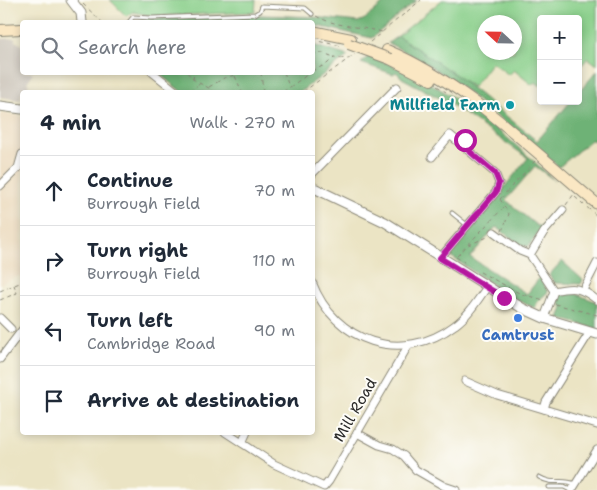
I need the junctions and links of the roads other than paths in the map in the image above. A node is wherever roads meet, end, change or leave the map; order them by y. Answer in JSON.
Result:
{"nodes":[{"id":1,"x":71,"y":1,"type":"edge"},
{"id":2,"x":312,"y":14,"type":"road end"},
{"id":3,"x":82,"y":20,"type":"edge"},
{"id":4,"x":131,"y":20,"type":"edge"},
{"id":5,"x":20,"y":29,"type":"edge"},
{"id":6,"x":0,"y":30,"type":"edge"},
{"id":7,"x":315,"y":32,"type":"edge"},
{"id":8,"x":0,"y":34,"type":"edge"},
{"id":9,"x":20,"y":34,"type":"edge"},
{"id":10,"x":315,"y":38,"type":"edge"},
{"id":11,"x":349,"y":43,"type":"junction"},
{"id":12,"x":388,"y":54,"type":"junction"},
{"id":13,"x":156,"y":75,"type":"edge"},
{"id":14,"x":398,"y":87,"type":"dead end"},
{"id":15,"x":174,"y":90,"type":"edge"},
{"id":16,"x":0,"y":106,"type":"edge"},
{"id":17,"x":20,"y":109,"type":"edge"},
{"id":18,"x":432,"y":157,"type":"dead end"},
{"id":19,"x":20,"y":161,"type":"edge"},
{"id":20,"x":315,"y":169,"type":"edge"},
{"id":21,"x":0,"y":186,"type":"edge"},
{"id":22,"x":315,"y":190,"type":"edge"},
{"id":23,"x":597,"y":204,"type":"edge"},
{"id":24,"x":563,"y":210,"type":"road end"},
{"id":25,"x":597,"y":210,"type":"edge"},
{"id":26,"x":452,"y":213,"type":"dead end"},
{"id":27,"x":467,"y":225,"type":"junction"},
{"id":28,"x":497,"y":234,"type":"road end"},
{"id":29,"x":530,"y":255,"type":"junction"},
{"id":30,"x":440,"y":258,"type":"junction"},
{"id":31,"x":597,"y":263,"type":"edge"},
{"id":32,"x":487,"y":287,"type":"junction"},
{"id":33,"x":554,"y":290,"type":"junction"},
{"id":34,"x":583,"y":290,"type":"junction"},
{"id":35,"x":315,"y":296,"type":"edge"},
{"id":36,"x":597,"y":300,"type":"edge"},
{"id":37,"x":0,"y":318,"type":"edge"},
{"id":38,"x":544,"y":318,"type":"junction"},
{"id":39,"x":11,"y":329,"type":"dead end"},
{"id":40,"x":20,"y":333,"type":"edge"},
{"id":41,"x":593,"y":333,"type":"edge"},
{"id":42,"x":408,"y":346,"type":"junction"},
{"id":43,"x":0,"y":359,"type":"edge"},
{"id":44,"x":465,"y":381,"type":"dead end"},
{"id":45,"x":544,"y":408,"type":"junction"},
{"id":46,"x":597,"y":425,"type":"edge"},
{"id":47,"x":358,"y":433,"type":"junction"},
{"id":48,"x":230,"y":435,"type":"edge"},
{"id":49,"x":246,"y":435,"type":"edge"},
{"id":50,"x":242,"y":443,"type":"junction"},
{"id":51,"x":597,"y":450,"type":"edge"},
{"id":52,"x":538,"y":477,"type":"dead end"},
{"id":53,"x":454,"y":487,"type":"edge"},
{"id":54,"x":549,"y":487,"type":"dead end"},
{"id":55,"x":572,"y":488,"type":"edge"}],
"edges":[{"from":1,"to":3,"type":"street"},
{"from":2,"to":4,"type":"lane"},
{"from":5,"to":6,"type":"main road"},
{"from":7,"to":11,"type":"main road"},
{"from":8,"to":9,"type":"main road"},
{"from":10,"to":11,"type":"main road"},
{"from":11,"to":12,"type":"main road"},
{"from":12,"to":23,"type":"main road"},
{"from":12,"to":25,"type":"main road"},
{"from":13,"to":15,"type":"street"},
{"from":14,"to":20,"type":"street"},
{"from":16,"to":17,"type":"street"},
{"from":18,"to":27,"type":"street"},
{"from":19,"to":21,"type":"street"},
{"from":22,"to":30,"type":"street"},
{"from":24,"to":29,"type":"street"},
{"from":26,"to":27,"type":"lane"},
{"from":27,"to":30,"type":"street"},
{"from":28,"to":29,"type":"street"},
{"from":29,"to":33,"type":"street"},
{"from":30,"to":32,"type":"street"},
{"from":31,"to":34,"type":"street"},
{"from":32,"to":38,"type":"street"},
{"from":32,"to":42,"type":"street"},
{"from":33,"to":34,"type":"street"},
{"from":33,"to":38,"type":"street"},
{"from":34,"to":36,"type":"street"},
{"from":35,"to":42,"type":"street"},
{"from":37,"to":39,"type":"street"},
{"from":38,"to":41,"type":"street"},
{"from":40,"to":43,"type":"street"},
{"from":41,"to":45,"type":"street"},
{"from":42,"to":47,"type":"street","name":"Mill Road"},
{"from":44,"to":45,"type":"street"},
{"from":45,"to":46,"type":"street"},
{"from":47,"to":50,"type":"street","name":"Mill Road"},
{"from":47,"to":53,"type":"street"},
{"from":48,"to":50,"type":"street"},
{"from":49,"to":50,"type":"street"},
{"from":51,"to":55,"type":"street"},
{"from":52,"to":55,"type":"lane"},
{"from":54,"to":55,"type":"lane"}]}
